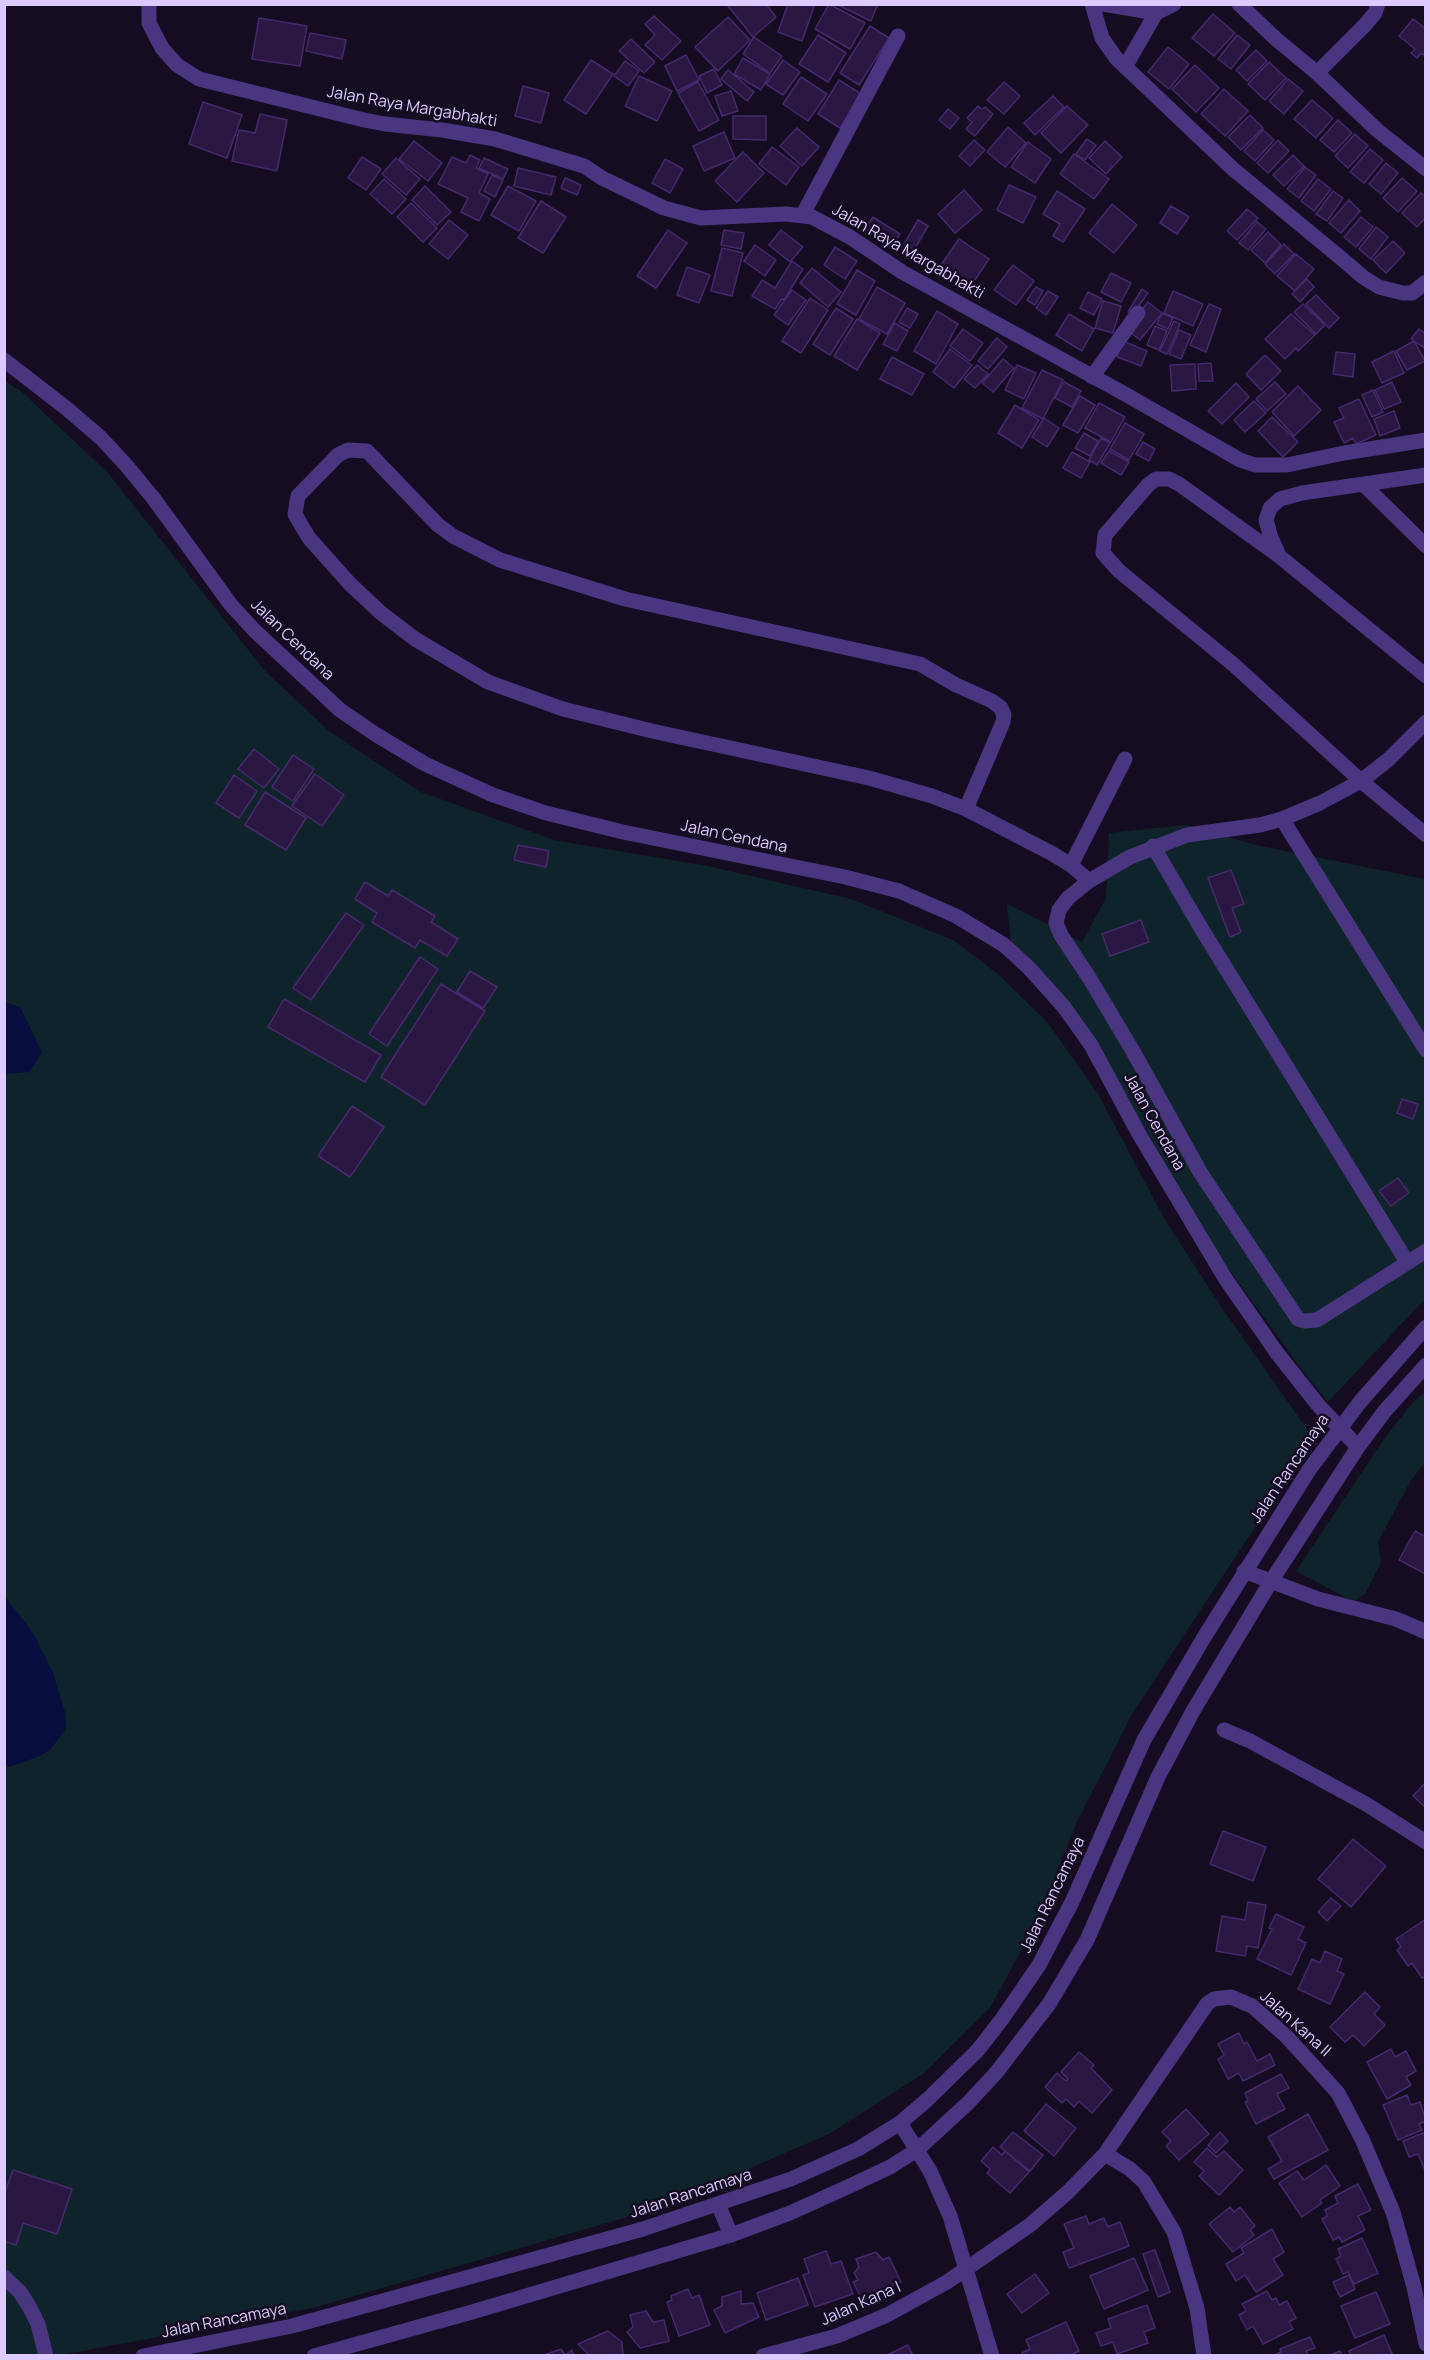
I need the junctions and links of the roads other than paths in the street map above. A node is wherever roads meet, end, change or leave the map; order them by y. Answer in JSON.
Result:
{"nodes":[{"id":1,"x":149,"y":4,"type":"edge"},
{"id":2,"x":1092,"y":4,"type":"edge"},
{"id":3,"x":1103,"y":4,"type":"edge"},
{"id":4,"x":1174,"y":4,"type":"edge"},
{"id":5,"x":1239,"y":4,"type":"edge"},
{"id":6,"x":1378,"y":4,"type":"edge"},
{"id":7,"x":1156,"y":13,"type":"junction"},
{"id":8,"x":898,"y":36,"type":"dead end"},
{"id":9,"x":1125,"y":67,"type":"junction"},
{"id":10,"x":1317,"y":72,"type":"junction"},
{"id":11,"x":1425,"y":169,"type":"edge"},
{"id":12,"x":803,"y":214,"type":"junction"},
{"id":13,"x":1425,"y":282,"type":"edge"},
{"id":14,"x":1138,"y":314,"type":"dead end"},
{"id":15,"x":4,"y":360,"type":"edge"},
{"id":16,"x":1092,"y":376,"type":"junction"},
{"id":17,"x":1425,"y":440,"type":"edge"},
{"id":18,"x":1425,"y":475,"type":"edge"},
{"id":19,"x":1364,"y":485,"type":"junction"},
{"id":20,"x":1425,"y":546,"type":"edge"},
{"id":21,"x":1279,"y":556,"type":"junction"},
{"id":22,"x":1425,"y":676,"type":"edge"},
{"id":23,"x":1425,"y":722,"type":"edge"},
{"id":24,"x":1125,"y":759,"type":"dead end"},
{"id":25,"x":1360,"y":781,"type":"junction"},
{"id":26,"x":966,"y":809,"type":"junction"},
{"id":27,"x":1282,"y":819,"type":"junction"},
{"id":28,"x":1425,"y":835,"type":"edge"},
{"id":29,"x":1153,"y":846,"type":"junction"},
{"id":30,"x":1071,"y":864,"type":"junction"},
{"id":31,"x":1089,"y":881,"type":"junction"},
{"id":32,"x":1425,"y":1050,"type":"edge"},
{"id":33,"x":1425,"y":1251,"type":"edge"},
{"id":34,"x":1407,"y":1262,"type":"junction"},
{"id":35,"x":1425,"y":1327,"type":"edge"},
{"id":36,"x":1425,"y":1365,"type":"edge"},
{"id":37,"x":1339,"y":1428,"type":"junction"},
{"id":38,"x":1358,"y":1447,"type":"junction"},
{"id":39,"x":1244,"y":1571,"type":"junction"},
{"id":40,"x":1270,"y":1583,"type":"junction"},
{"id":41,"x":1425,"y":1632,"type":"edge"},
{"id":42,"x":1224,"y":1730,"type":"dead end"},
{"id":43,"x":1425,"y":1842,"type":"edge"},
{"id":44,"x":900,"y":2123,"type":"junction"},
{"id":45,"x":917,"y":2150,"type":"junction"},
{"id":46,"x":1105,"y":2154,"type":"junction"},
{"id":47,"x":718,"y":2204,"type":"junction"},
{"id":48,"x":731,"y":2235,"type":"junction"},
{"id":49,"x":967,"y":2269,"type":"junction"},
{"id":50,"x":4,"y":2277,"type":"edge"},
{"id":51,"x":1420,"y":2285,"type":"edge"},
{"id":52,"x":1425,"y":2344,"type":"edge"},
{"id":53,"x":46,"y":2355,"type":"edge"},
{"id":54,"x":143,"y":2355,"type":"edge"},
{"id":55,"x":314,"y":2355,"type":"edge"},
{"id":56,"x":763,"y":2355,"type":"edge"},
{"id":57,"x":992,"y":2355,"type":"edge"},
{"id":58,"x":1204,"y":2355,"type":"edge"}],
"edges":[{"from":1,"to":12,"type":"street","name":"Jalan Raya Margabhakti"},
{"from":2,"to":9,"type":"street"},
{"from":3,"to":7,"type":"street"},
{"from":4,"to":7,"type":"street"},
{"from":5,"to":10,"type":"street"},
{"from":6,"to":10,"type":"street"},
{"from":7,"to":9,"type":"street"},
{"from":8,"to":12,"type":"street"},
{"from":9,"to":13,"type":"street"},
{"from":10,"to":11,"type":"street"},
{"from":12,"to":16,"type":"street","name":"Jalan Raya Margabhakti"},
{"from":14,"to":16,"type":"street"},
{"from":15,"to":37,"type":"street","name":"Jalan Cendana"},
{"from":16,"to":17,"type":"street","name":"Jalan Raya Margabhakti"},
{"from":18,"to":19,"type":"street"},
{"from":19,"to":20,"type":"street"},
{"from":19,"to":21,"type":"street"},
{"from":21,"to":22,"type":"street"},
{"from":21,"to":25,"type":"street"},
{"from":23,"to":25,"type":"street"},
{"from":24,"to":30,"type":"street"},
{"from":25,"to":27,"type":"street"},
{"from":25,"to":28,"type":"street"},
{"from":26,"to":26,"type":"street"},
{"from":26,"to":30,"type":"street"},
{"from":27,"to":29,"type":"street"},
{"from":27,"to":32,"type":"street"},
{"from":29,"to":31,"type":"street"},
{"from":29,"to":34,"type":"street"},
{"from":30,"to":31,"type":"street"},
{"from":31,"to":34,"type":"street"},
{"from":33,"to":34,"type":"street"},
{"from":35,"to":37,"type":"street","name":"Jalan Rancamaya"},
{"from":36,"to":38,"type":"street"},
{"from":37,"to":38,"type":"street","name":"Jalan Cendana"},
{"from":37,"to":39,"type":"street","name":"Jalan Rancamaya"},
{"from":38,"to":40,"type":"street"},
{"from":39,"to":40,"type":"street"},
{"from":39,"to":44,"type":"street","name":"Jalan Rancamaya"},
{"from":40,"to":41,"type":"street"},
{"from":40,"to":45,"type":"street"},
{"from":42,"to":43,"type":"street"},
{"from":44,"to":45,"type":"street"},
{"from":44,"to":47,"type":"street","name":"Jalan Rancamaya"},
{"from":45,"to":48,"type":"street"},
{"from":45,"to":49,"type":"street"},
{"from":46,"to":49,"type":"street","name":"Jalan Kana II"},
{"from":46,"to":51,"type":"street","name":"Jalan Kana II"},
{"from":46,"to":58,"type":"street"},
{"from":47,"to":48,"type":"street"},
{"from":47,"to":54,"type":"street","name":"Jalan Rancamaya"},
{"from":48,"to":55,"type":"street"},
{"from":49,"to":56,"type":"street","name":"Jalan Kana I"},
{"from":49,"to":57,"type":"street"},
{"from":50,"to":53,"type":"street"},
{"from":51,"to":52,"type":"street","name":"Jalan Kana II"}]}
